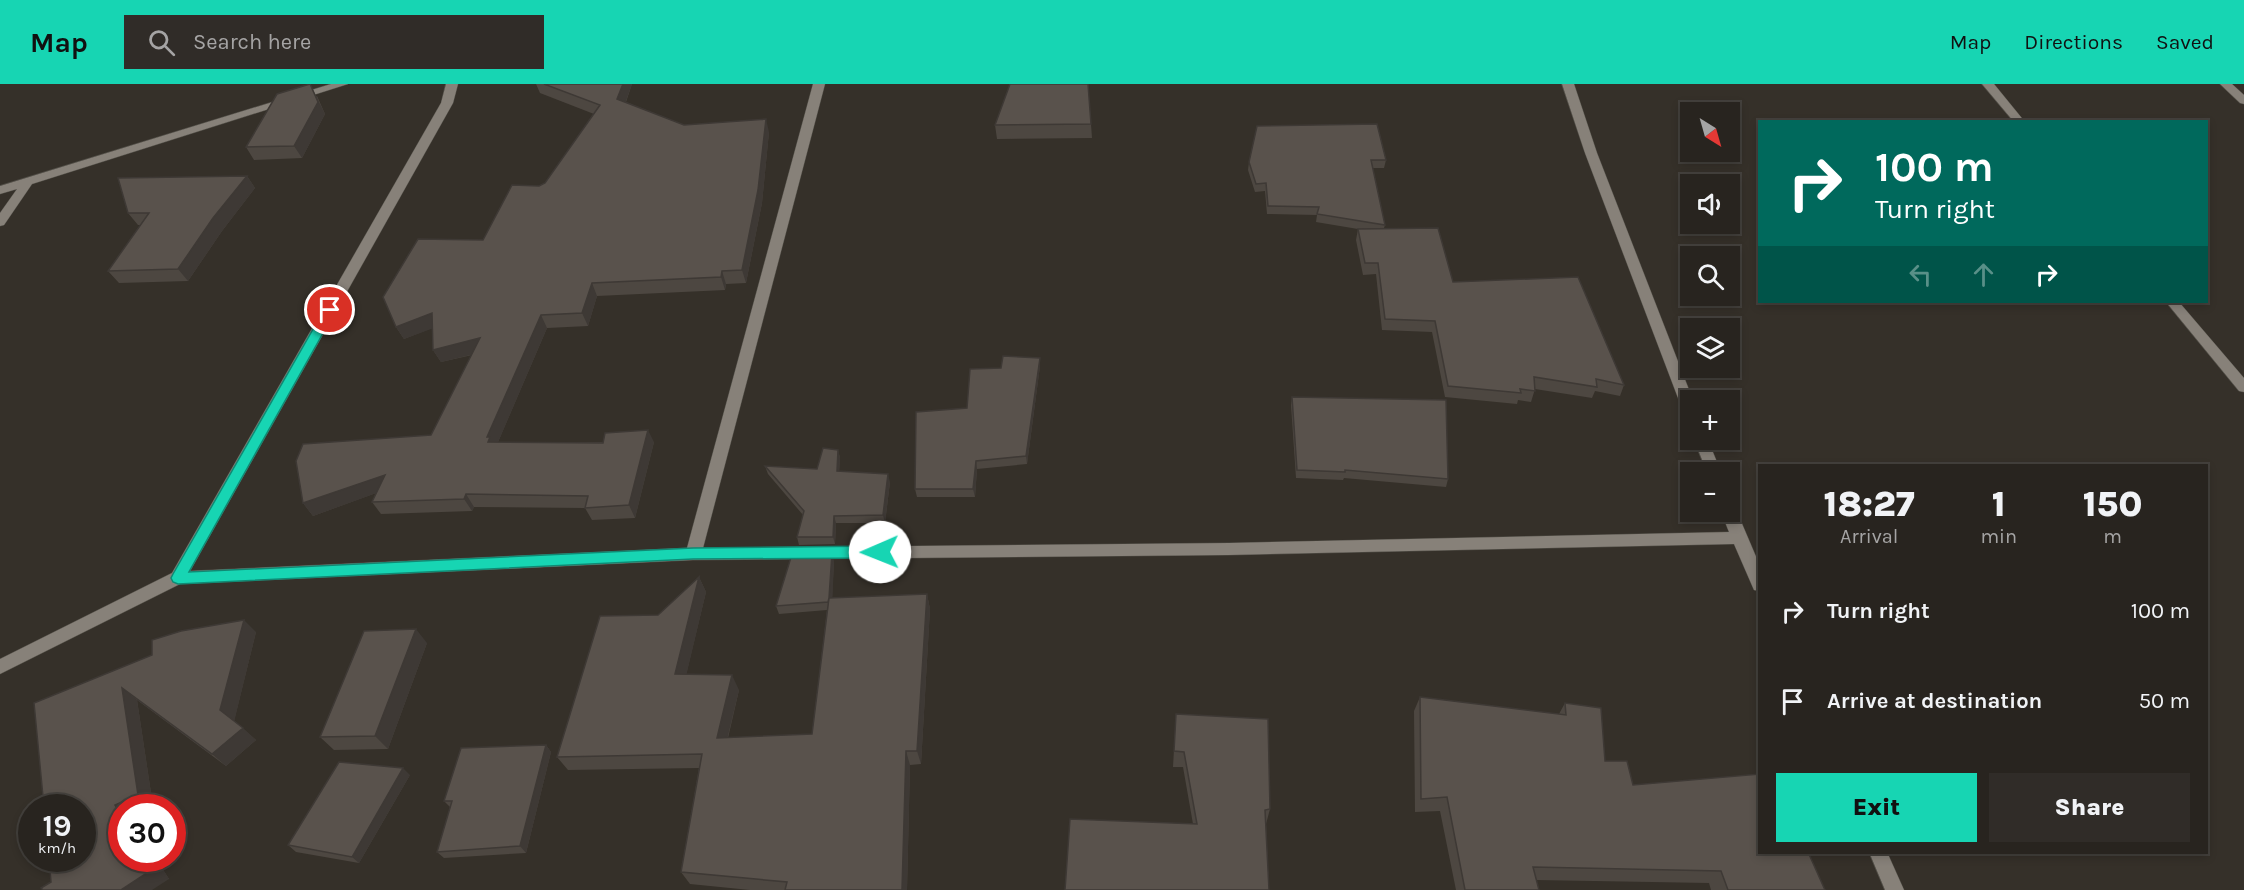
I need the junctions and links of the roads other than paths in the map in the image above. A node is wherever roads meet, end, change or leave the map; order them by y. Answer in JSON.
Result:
{"nodes":[{"id":1,"x":342,"y":84,"type":"edge"},
{"id":2,"x":452,"y":84,"type":"edge"},
{"id":3,"x":819,"y":84,"type":"edge"},
{"id":4,"x":1568,"y":84,"type":"edge"},
{"id":5,"x":1988,"y":84,"type":"edge"},
{"id":6,"x":2226,"y":84,"type":"edge"},
{"id":7,"x":2244,"y":101,"type":"edge"},
{"id":8,"x":2018,"y":120,"type":"edge"},
{"id":9,"x":29,"y":180,"type":"junction"},
{"id":10,"x":0,"y":190,"type":"edge"},
{"id":11,"x":0,"y":222,"type":"edge"},
{"id":12,"x":2173,"y":303,"type":"edge"},
{"id":13,"x":2244,"y":387,"type":"edge"},
{"id":14,"x":1682,"y":390,"type":"edge"},
{"id":15,"x":1733,"y":522,"type":"edge"},
{"id":16,"x":1739,"y":538,"type":"junction"},
{"id":17,"x":693,"y":554,"type":"junction"},
{"id":18,"x":178,"y":578,"type":"junction"},
{"id":19,"x":1758,"y":581,"type":"edge"},
{"id":20,"x":0,"y":668,"type":"edge"},
{"id":21,"x":1879,"y":854,"type":"edge"},
{"id":22,"x":1895,"y":890,"type":"edge"}],
"edges":[{"from":1,"to":9,"type":"street"},
{"from":2,"to":18,"type":"street"},
{"from":3,"to":17,"type":"street"},
{"from":4,"to":14,"type":"street"},
{"from":5,"to":8,"type":"street"},
{"from":6,"to":7,"type":"street"},
{"from":9,"to":10,"type":"street"},
{"from":9,"to":11,"type":"street"},
{"from":12,"to":13,"type":"street"},
{"from":15,"to":16,"type":"street"},
{"from":16,"to":17,"type":"street"},
{"from":16,"to":19,"type":"street"},
{"from":17,"to":18,"type":"street"},
{"from":18,"to":20,"type":"street"},
{"from":21,"to":22,"type":"street"}]}
